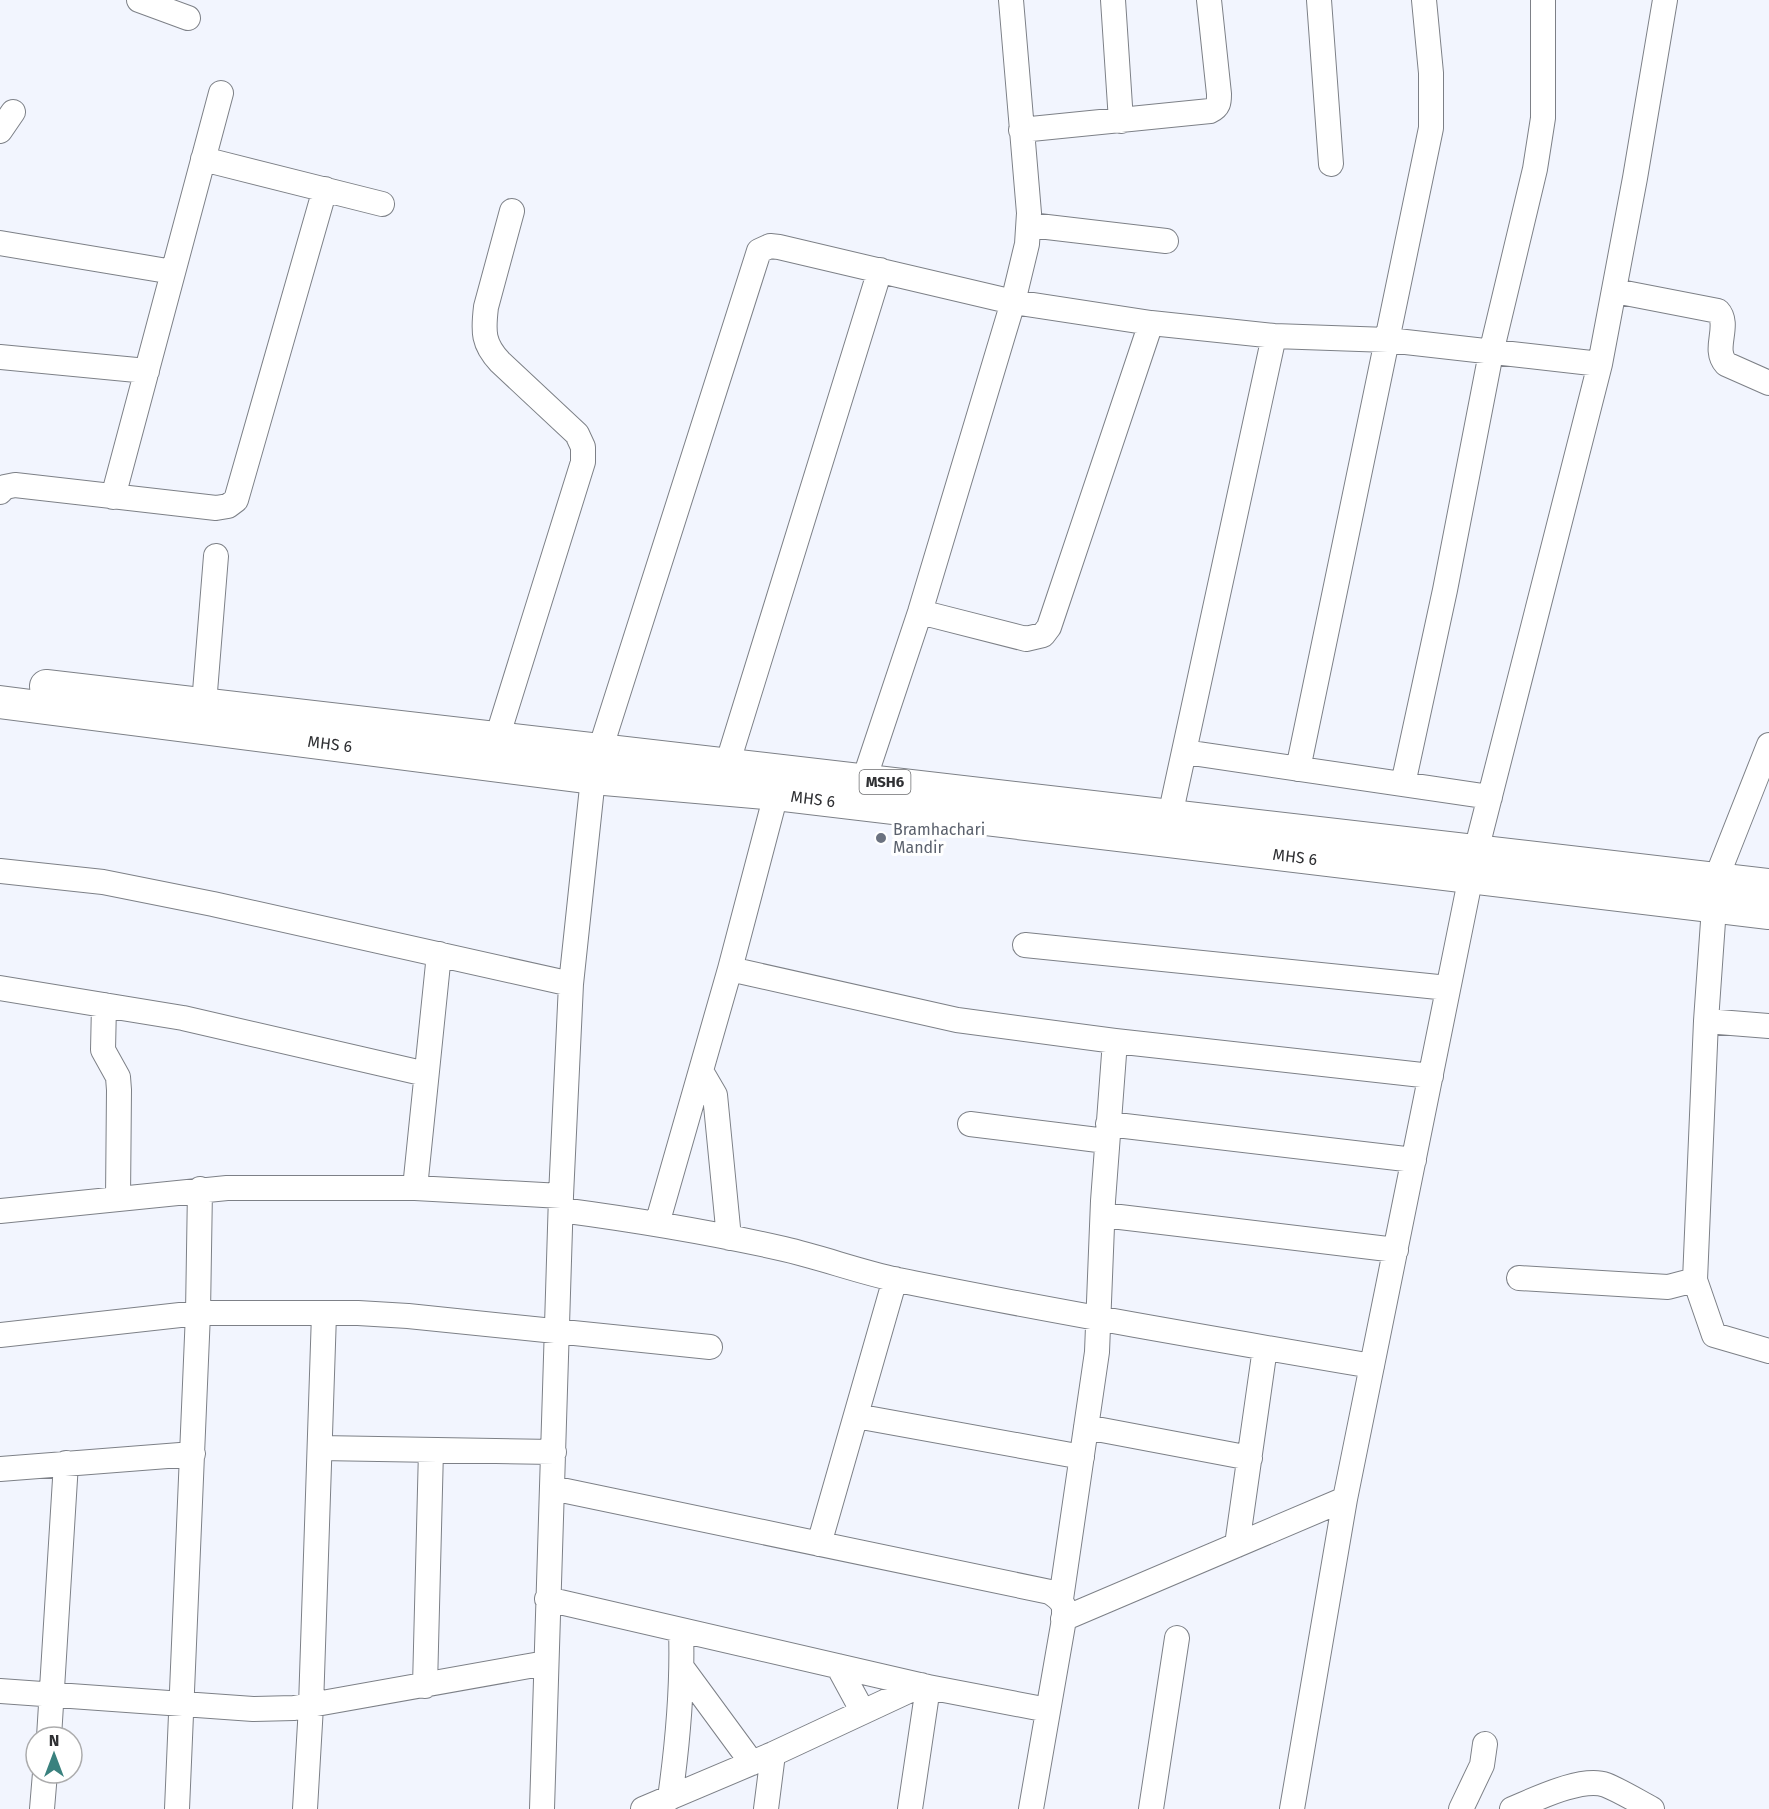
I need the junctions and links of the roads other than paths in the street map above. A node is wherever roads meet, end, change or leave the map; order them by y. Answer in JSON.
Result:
{"nodes":[{"id":1,"x":139,"y":0,"type":"edge"},
{"id":2,"x":1011,"y":0,"type":"edge"},
{"id":3,"x":1113,"y":0,"type":"edge"},
{"id":4,"x":1209,"y":0,"type":"edge"},
{"id":5,"x":1319,"y":0,"type":"edge"},
{"id":6,"x":1424,"y":0,"type":"edge"},
{"id":7,"x":1543,"y":0,"type":"edge"},
{"id":8,"x":1665,"y":0,"type":"edge"},
{"id":9,"x":188,"y":18,"type":"dead end"},
{"id":10,"x":221,"y":93,"type":"dead end"},
{"id":11,"x":1121,"y":121,"type":"junction"},
{"id":12,"x":1021,"y":130,"type":"junction"},
{"id":13,"x":203,"y":159,"type":"junction"},
{"id":14,"x":1331,"y":164,"type":"dead end"},
{"id":15,"x":325,"y":189,"type":"junction"},
{"id":16,"x":382,"y":204,"type":"dead end"},
{"id":17,"x":512,"y":211,"type":"dead end"},
{"id":18,"x":1030,"y":225,"type":"junction"},
{"id":19,"x":1166,"y":241,"type":"dead end"},
{"id":20,"x":0,"y":243,"type":"edge"},
{"id":21,"x":880,"y":270,"type":"junction"},
{"id":22,"x":173,"y":272,"type":"junction"},
{"id":23,"x":1614,"y":291,"type":"junction"},
{"id":24,"x":1013,"y":302,"type":"junction"},
{"id":25,"x":1151,"y":323,"type":"junction"},
{"id":26,"x":1274,"y":336,"type":"junction"},
{"id":27,"x":1388,"y":340,"type":"junction"},
{"id":28,"x":1491,"y":353,"type":"junction"},
{"id":29,"x":0,"y":357,"type":"edge"},
{"id":30,"x":1600,"y":363,"type":"junction"},
{"id":31,"x":147,"y":371,"type":"junction"},
{"id":32,"x":1769,"y":383,"type":"edge"},
{"id":33,"x":0,"y":492,"type":"edge"},
{"id":34,"x":113,"y":496,"type":"junction"},
{"id":35,"x":216,"y":556,"type":"dead end"},
{"id":36,"x":920,"y":612,"type":"junction"},
{"id":37,"x":0,"y":681,"type":"edge"},
{"id":38,"x":0,"y":702,"type":"edge"},
{"id":39,"x":204,"y":704,"type":"junction"},
{"id":40,"x":497,"y":738,"type":"junction"},
{"id":41,"x":1769,"y":745,"type":"edge"},
{"id":42,"x":1185,"y":752,"type":"junction"},
{"id":43,"x":597,"y":764,"type":"junction"},
{"id":44,"x":727,"y":765,"type":"junction"},
{"id":45,"x":1298,"y":769,"type":"junction"},
{"id":46,"x":864,"y":780,"type":"junction"},
{"id":47,"x":779,"y":783,"type":"junction"},
{"id":48,"x":1403,"y":784,"type":"junction"},
{"id":49,"x":1490,"y":797,"type":"junction"},
{"id":50,"x":1170,"y":816,"type":"junction"},
{"id":51,"x":1473,"y":865,"type":"junction"},
{"id":52,"x":1,"y":873,"type":"edge"},
{"id":53,"x":1769,"y":885,"type":"edge"},
{"id":54,"x":1715,"y":893,"type":"junction"},
{"id":55,"x":1769,"y":913,"type":"edge"},
{"id":56,"x":1025,"y":945,"type":"dead end"},
{"id":57,"x":439,"y":954,"type":"junction"},
{"id":58,"x":730,"y":969,"type":"junction"},
{"id":59,"x":571,"y":984,"type":"junction"},
{"id":60,"x":0,"y":988,"type":"edge"},
{"id":61,"x":1448,"y":988,"type":"junction"},
{"id":62,"x":104,"y":1005,"type":"junction"},
{"id":63,"x":1706,"y":1021,"type":"junction"},
{"id":64,"x":1769,"y":1026,"type":"edge"},
{"id":65,"x":1115,"y":1041,"type":"junction"},
{"id":66,"x":701,"y":1071,"type":"junction"},
{"id":67,"x":426,"y":1074,"type":"junction"},
{"id":68,"x":1431,"y":1076,"type":"junction"},
{"id":69,"x":970,"y":1124,"type":"dead end"},
{"id":70,"x":1107,"y":1132,"type":"junction"},
{"id":71,"x":1414,"y":1160,"type":"junction"},
{"id":72,"x":415,"y":1188,"type":"junction"},
{"id":73,"x":200,"y":1189,"type":"junction"},
{"id":74,"x":118,"y":1198,"type":"junction"},
{"id":75,"x":561,"y":1203,"type":"junction"},
{"id":76,"x":0,"y":1211,"type":"edge"},
{"id":77,"x":1103,"y":1215,"type":"junction"},
{"id":78,"x":657,"y":1224,"type":"junction"},
{"id":79,"x":729,"y":1238,"type":"junction"},
{"id":80,"x":1396,"y":1250,"type":"junction"},
{"id":81,"x":1519,"y":1278,"type":"dead end"},
{"id":82,"x":895,"y":1279,"type":"junction"},
{"id":83,"x":1695,"y":1280,"type":"junction"},
{"id":84,"x":198,"y":1313,"type":"junction"},
{"id":85,"x":324,"y":1314,"type":"junction"},
{"id":86,"x":1097,"y":1319,"type":"junction"},
{"id":87,"x":558,"y":1330,"type":"junction"},
{"id":88,"x":0,"y":1335,"type":"edge"},
{"id":89,"x":710,"y":1347,"type":"dead end"},
{"id":90,"x":1265,"y":1348,"type":"junction"},
{"id":91,"x":1769,"y":1351,"type":"edge"},
{"id":92,"x":1372,"y":1366,"type":"junction"},
{"id":93,"x":856,"y":1416,"type":"junction"},
{"id":94,"x":1086,"y":1428,"type":"junction"},
{"id":95,"x":320,"y":1448,"type":"junction"},
{"id":96,"x":431,"y":1450,"type":"junction"},
{"id":97,"x":554,"y":1452,"type":"junction"},
{"id":98,"x":193,"y":1454,"type":"junction"},
{"id":99,"x":1082,"y":1457,"type":"junction"},
{"id":100,"x":1250,"y":1458,"type":"junction"},
{"id":101,"x":66,"y":1463,"type":"junction"},
{"id":102,"x":0,"y":1469,"type":"edge"},
{"id":103,"x":552,"y":1488,"type":"junction"},
{"id":104,"x":1345,"y":1499,"type":"junction"},
{"id":105,"x":819,"y":1544,"type":"junction"},
{"id":106,"x":1237,"y":1545,"type":"junction"},
{"id":107,"x":547,"y":1599,"type":"junction"},
{"id":108,"x":1062,"y":1609,"type":"junction"},
{"id":109,"x":681,"y":1630,"type":"junction"},
{"id":110,"x":1177,"y":1638,"type":"dead end"},
{"id":111,"x":546,"y":1663,"type":"junction"},
{"id":112,"x":838,"y":1666,"type":"junction"},
{"id":113,"x":683,"y":1669,"type":"junction"},
{"id":114,"x":425,"y":1686,"type":"junction"},
{"id":115,"x":924,"y":1686,"type":"junction"},
{"id":116,"x":0,"y":1691,"type":"edge"},
{"id":117,"x":53,"y":1695,"type":"junction"},
{"id":118,"x":182,"y":1705,"type":"junction"},
{"id":119,"x":311,"y":1706,"type":"junction"},
{"id":120,"x":1048,"y":1710,"type":"junction"},
{"id":121,"x":863,"y":1712,"type":"junction"},
{"id":122,"x":50,"y":1725,"type":"edge"},
{"id":123,"x":1485,"y":1744,"type":"dead end"},
{"id":124,"x":763,"y":1759,"type":"junction"},
{"id":125,"x":44,"y":1785,"type":"edge"},
{"id":126,"x":670,"y":1798,"type":"junction"},
{"id":127,"x":42,"y":1809,"type":"edge"},
{"id":128,"x":177,"y":1809,"type":"edge"},
{"id":129,"x":305,"y":1809,"type":"edge"},
{"id":130,"x":542,"y":1809,"type":"edge"},
{"id":131,"x":643,"y":1809,"type":"edge"},
{"id":132,"x":766,"y":1809,"type":"edge"},
{"id":133,"x":910,"y":1809,"type":"edge"},
{"id":134,"x":1031,"y":1809,"type":"edge"},
{"id":135,"x":1151,"y":1809,"type":"edge"},
{"id":136,"x":1292,"y":1809,"type":"edge"},
{"id":137,"x":1461,"y":1809,"type":"edge"},
{"id":138,"x":1512,"y":1809,"type":"edge"},
{"id":139,"x":1652,"y":1809,"type":"edge"}],
"edges":[{"from":1,"to":9,"type":"street"},
{"from":2,"to":12,"type":"street"},
{"from":3,"to":11,"type":"street"},
{"from":4,"to":11,"type":"street"},
{"from":5,"to":14,"type":"street"},
{"from":6,"to":27,"type":"street"},
{"from":7,"to":28,"type":"street"},
{"from":8,"to":23,"type":"street"},
{"from":10,"to":13,"type":"street"},
{"from":11,"to":12,"type":"street"},
{"from":12,"to":18,"type":"street"},
{"from":13,"to":15,"type":"street"},
{"from":13,"to":22,"type":"street"},
{"from":15,"to":16,"type":"street"},
{"from":15,"to":34,"type":"street"},
{"from":17,"to":40,"type":"street"},
{"from":18,"to":19,"type":"street"},
{"from":18,"to":24,"type":"street"},
{"from":20,"to":22,"type":"street"},
{"from":21,"to":24,"type":"street"},
{"from":21,"to":43,"type":"street"},
{"from":21,"to":44,"type":"street"},
{"from":22,"to":31,"type":"street"},
{"from":23,"to":30,"type":"street"},
{"from":23,"to":32,"type":"street"},
{"from":24,"to":25,"type":"street"},
{"from":24,"to":36,"type":"street"},
{"from":25,"to":26,"type":"street"},
{"from":25,"to":36,"type":"street"},
{"from":26,"to":27,"type":"street"},
{"from":26,"to":42,"type":"street"},
{"from":27,"to":28,"type":"street"},
{"from":27,"to":45,"type":"street"},
{"from":28,"to":30,"type":"street"},
{"from":28,"to":48,"type":"street"},
{"from":29,"to":31,"type":"street"},
{"from":30,"to":49,"type":"street"},
{"from":31,"to":34,"type":"street"},
{"from":33,"to":34,"type":"street"},
{"from":35,"to":39,"type":"street"},
{"from":36,"to":46,"type":"street"},
{"from":37,"to":39,"type":"main road","number":"MSH6"},
{"from":38,"to":43,"type":"main road","name":"MHS 6"},
{"from":39,"to":40,"type":"main road","number":"MSH6"},
{"from":40,"to":43,"type":"main road","number":"MSH6"},
{"from":41,"to":54,"type":"street"},
{"from":42,"to":45,"type":"street"},
{"from":42,"to":50,"type":"street"},
{"from":43,"to":44,"type":"main road","number":"MSH6"},
{"from":43,"to":47,"type":"main road","name":"MHS 6"},
{"from":43,"to":59,"type":"street"},
{"from":44,"to":47,"type":"main road","number":"MSH6"},
{"from":45,"to":48,"type":"street"},
{"from":46,"to":47,"type":"main road","number":"MSH6"},
{"from":46,"to":50,"type":"main road","number":"MSH6"},
{"from":47,"to":51,"type":"main road","name":"MHS 6"},
{"from":47,"to":58,"type":"street"},
{"from":48,"to":49,"type":"street"},
{"from":49,"to":51,"type":"street"},
{"from":50,"to":51,"type":"main road","number":"MSH6"},
{"from":51,"to":54,"type":"main road","number":"MSH6"},
{"from":51,"to":61,"type":"street"},
{"from":52,"to":57,"type":"street"},
{"from":53,"to":54,"type":"main road","number":"MSH6"},
{"from":54,"to":55,"type":"main road"},
{"from":54,"to":63,"type":"street"},
{"from":56,"to":61,"type":"street"},
{"from":57,"to":59,"type":"street"},
{"from":57,"to":67,"type":"street"},
{"from":58,"to":65,"type":"street"},
{"from":58,"to":66,"type":"street"},
{"from":59,"to":75,"type":"street"},
{"from":60,"to":62,"type":"street"},
{"from":61,"to":68,"type":"street"},
{"from":62,"to":67,"type":"street"},
{"from":62,"to":74,"type":"street"},
{"from":63,"to":64,"type":"street"},
{"from":63,"to":83,"type":"street"},
{"from":65,"to":68,"type":"street"},
{"from":65,"to":70,"type":"street"},
{"from":66,"to":78,"type":"street"},
{"from":66,"to":79,"type":"street"},
{"from":67,"to":72,"type":"street"},
{"from":68,"to":71,"type":"street"},
{"from":69,"to":70,"type":"street"},
{"from":70,"to":71,"type":"street"},
{"from":70,"to":77,"type":"street"},
{"from":71,"to":80,"type":"street"},
{"from":72,"to":73,"type":"street"},
{"from":72,"to":75,"type":"street"},
{"from":73,"to":74,"type":"street"},
{"from":73,"to":84,"type":"street"},
{"from":74,"to":76,"type":"street"},
{"from":75,"to":78,"type":"street"},
{"from":75,"to":87,"type":"street"},
{"from":77,"to":80,"type":"street"},
{"from":77,"to":86,"type":"street"},
{"from":78,"to":79,"type":"street"},
{"from":79,"to":82,"type":"street"},
{"from":80,"to":92,"type":"street"},
{"from":81,"to":83,"type":"street"},
{"from":82,"to":86,"type":"street"},
{"from":82,"to":93,"type":"street"},
{"from":83,"to":91,"type":"street"},
{"from":84,"to":85,"type":"street"},
{"from":84,"to":88,"type":"street"},
{"from":84,"to":98,"type":"street"},
{"from":85,"to":87,"type":"street"},
{"from":85,"to":95,"type":"street"},
{"from":86,"to":90,"type":"street"},
{"from":86,"to":94,"type":"street"},
{"from":87,"to":89,"type":"street"},
{"from":87,"to":97,"type":"street"},
{"from":90,"to":92,"type":"street"},
{"from":90,"to":100,"type":"street"},
{"from":92,"to":104,"type":"street"},
{"from":93,"to":99,"type":"street"},
{"from":93,"to":105,"type":"street"},
{"from":94,"to":99,"type":"street"},
{"from":94,"to":100,"type":"street"},
{"from":95,"to":96,"type":"street"},
{"from":95,"to":119,"type":"street"},
{"from":96,"to":97,"type":"street"},
{"from":96,"to":114,"type":"street"},
{"from":97,"to":103,"type":"street"},
{"from":98,"to":101,"type":"street"},
{"from":98,"to":118,"type":"street"},
{"from":99,"to":108,"type":"street"},
{"from":100,"to":106,"type":"street"},
{"from":101,"to":102,"type":"street"},
{"from":101,"to":117,"type":"street"},
{"from":103,"to":105,"type":"street"},
{"from":103,"to":107,"type":"street"},
{"from":104,"to":106,"type":"street"},
{"from":104,"to":136,"type":"street"},
{"from":105,"to":108,"type":"street"},
{"from":106,"to":108,"type":"street"},
{"from":107,"to":109,"type":"street"},
{"from":107,"to":111,"type":"street"},
{"from":108,"to":120,"type":"street"},
{"from":109,"to":112,"type":"street"},
{"from":109,"to":113,"type":"street"},
{"from":110,"to":135,"type":"street"},
{"from":111,"to":114,"type":"street"},
{"from":111,"to":130,"type":"street"},
{"from":112,"to":115,"type":"street"},
{"from":112,"to":121,"type":"street"},
{"from":113,"to":124,"type":"street"},
{"from":113,"to":126,"type":"street"},
{"from":114,"to":119,"type":"street"},
{"from":115,"to":120,"type":"street"},
{"from":115,"to":121,"type":"street"},
{"from":115,"to":133,"type":"street"},
{"from":116,"to":117,"type":"street"},
{"from":117,"to":118,"type":"street"},
{"from":117,"to":122,"type":"street"},
{"from":118,"to":119,"type":"street"},
{"from":118,"to":128,"type":"street"},
{"from":119,"to":129,"type":"street"},
{"from":120,"to":134,"type":"street"},
{"from":121,"to":124,"type":"street"},
{"from":123,"to":137,"type":"street"},
{"from":124,"to":126,"type":"street"},
{"from":124,"to":132,"type":"street"},
{"from":125,"to":127,"type":"street"},
{"from":126,"to":131,"type":"street"},
{"from":138,"to":139,"type":"street"}]}
